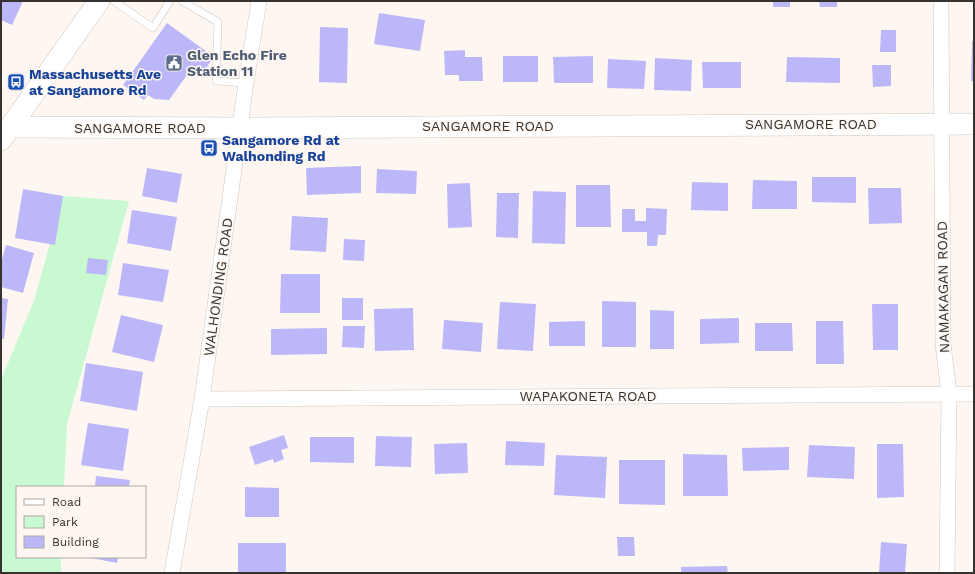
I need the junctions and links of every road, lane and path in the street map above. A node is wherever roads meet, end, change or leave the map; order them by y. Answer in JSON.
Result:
{"nodes":[{"id":1,"x":100,"y":1,"type":"edge"},
{"id":2,"x":114,"y":1,"type":"edge"},
{"id":3,"x":170,"y":1,"type":"edge"},
{"id":4,"x":182,"y":1,"type":"edge"},
{"id":5,"x":259,"y":1,"type":"edge"},
{"id":6,"x":941,"y":1,"type":"edge"},
{"id":7,"x":246,"y":83,"type":"junction"},
{"id":8,"x":941,"y":124,"type":"junction"},
{"id":9,"x":974,"y":124,"type":"edge"},
{"id":10,"x":240,"y":128,"type":"junction"},
{"id":11,"x":4,"y":132,"type":"edge"},
{"id":12,"x":949,"y":394,"type":"junction"},
{"id":13,"x":974,"y":394,"type":"edge"},
{"id":14,"x":202,"y":399,"type":"junction"},
{"id":15,"x":172,"y":573,"type":"edge"},
{"id":16,"x":947,"y":573,"type":"edge"}],
"edges":[{"from":1,"to":11,"type":"street"},
{"from":2,"to":3,"type":"lane"},
{"from":4,"to":7,"type":"lane"},
{"from":5,"to":7,"type":"street","name":"WALHONDING ROAD"},
{"from":6,"to":8,"type":"street","name":"NAMAKAGAN ROAD"},
{"from":7,"to":10,"type":"street","name":"WALHONDING ROAD"},
{"from":8,"to":9,"type":"street","name":"SANGAMORE ROAD"},
{"from":8,"to":10,"type":"street","name":"SANGAMORE ROAD"},
{"from":8,"to":12,"type":"street","name":"NAMAKAGAN ROAD"},
{"from":10,"to":11,"type":"street","name":"SANGAMORE ROAD"},
{"from":10,"to":14,"type":"street","name":"WALHONDING ROAD"},
{"from":12,"to":13,"type":"street","name":"WAPAKONETA ROAD"},
{"from":12,"to":14,"type":"street","name":"WAPAKONETA ROAD"},
{"from":12,"to":16,"type":"street","name":"NAMAKAGAN ROAD"},
{"from":14,"to":15,"type":"street","name":"WALHONDING ROAD"}]}
